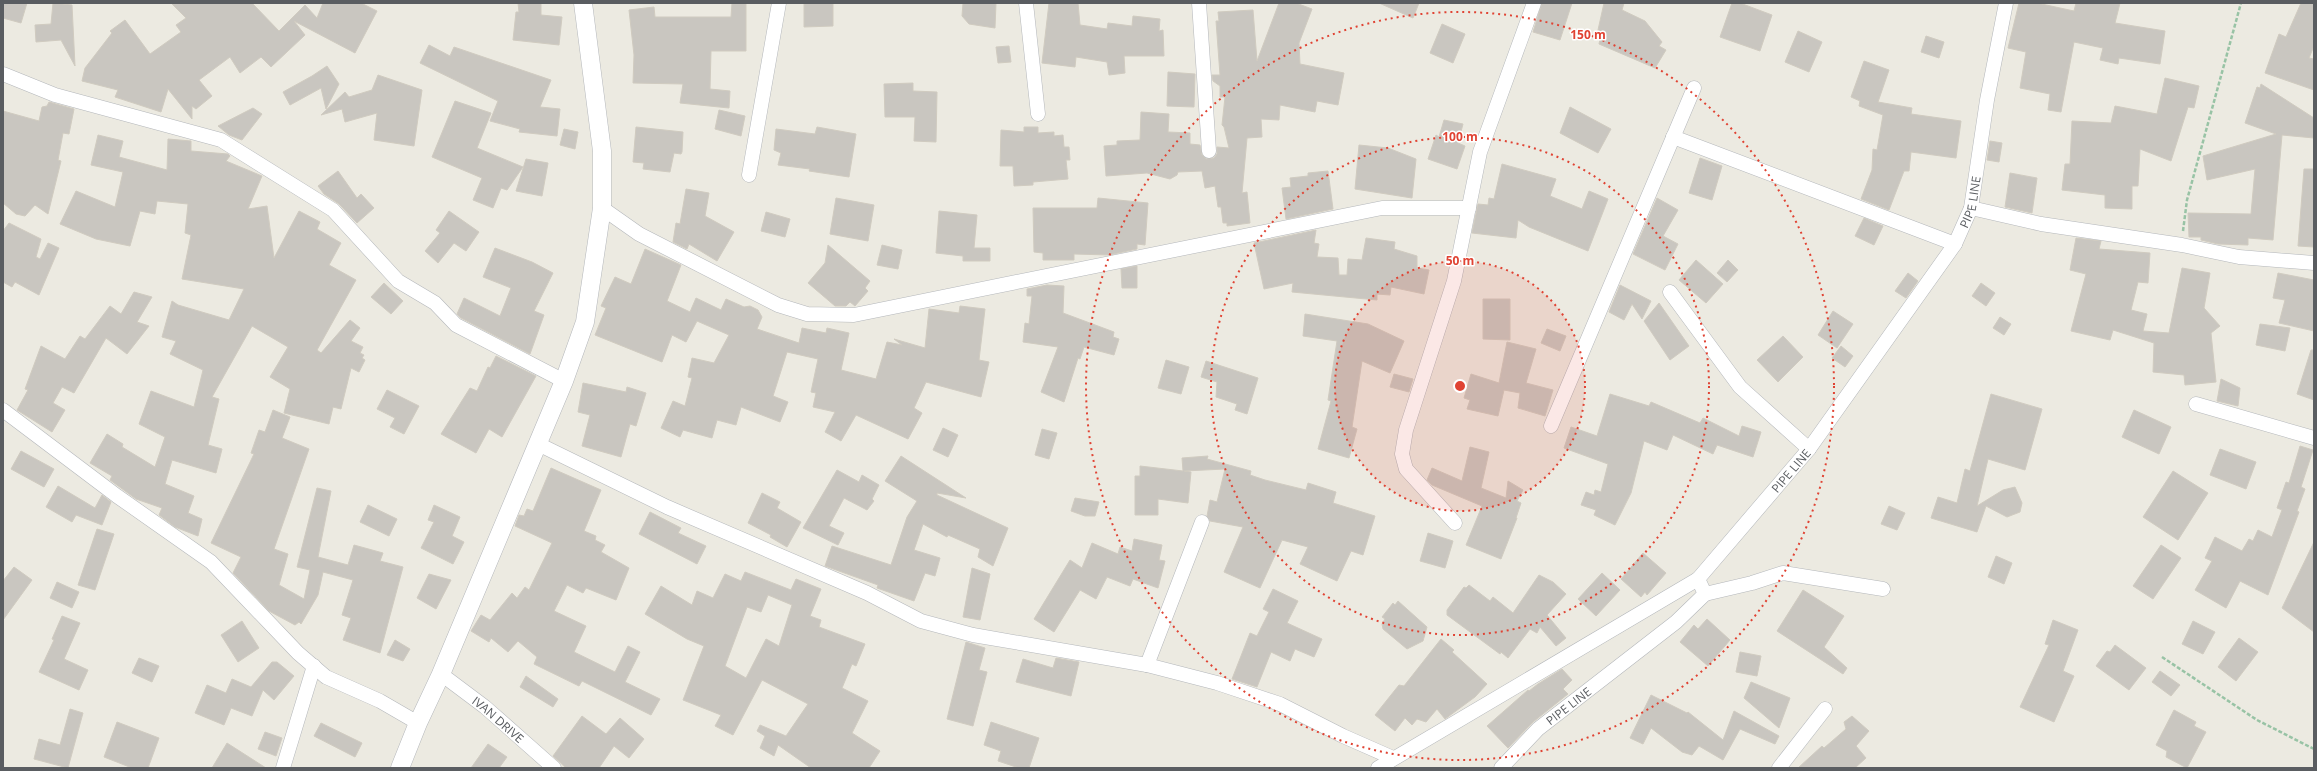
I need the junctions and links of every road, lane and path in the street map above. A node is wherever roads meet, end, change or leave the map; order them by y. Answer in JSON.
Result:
{"nodes":[{"id":1,"x":583,"y":3,"type":"edge"},
{"id":2,"x":779,"y":3,"type":"edge"},
{"id":3,"x":1026,"y":3,"type":"edge"},
{"id":4,"x":1199,"y":3,"type":"edge"},
{"id":5,"x":1534,"y":3,"type":"edge"},
{"id":6,"x":2006,"y":3,"type":"edge"},
{"id":7,"x":2241,"y":3,"type":"edge"},
{"id":8,"x":3,"y":74,"type":"edge"},
{"id":9,"x":1694,"y":88,"type":"dead end"},
{"id":10,"x":1038,"y":114,"type":"dead end"},
{"id":11,"x":1673,"y":137,"type":"junction"},
{"id":12,"x":1209,"y":151,"type":"dead end"},
{"id":13,"x":749,"y":175,"type":"dead end"},
{"id":14,"x":602,"y":208,"type":"junction"},
{"id":15,"x":1469,"y":208,"type":"junction"},
{"id":16,"x":1970,"y":208,"type":"junction"},
{"id":17,"x":1955,"y":244,"type":"junction"},
{"id":18,"x":2182,"y":245,"type":"junction"},
{"id":19,"x":2314,"y":264,"type":"edge"},
{"id":20,"x":1670,"y":292,"type":"dead end"},
{"id":21,"x":564,"y":381,"type":"junction"},
{"id":22,"x":2196,"y":404,"type":"dead end"},
{"id":23,"x":3,"y":410,"type":"edge"},
{"id":24,"x":1551,"y":426,"type":"dead end"},
{"id":25,"x":2314,"y":438,"type":"edge"},
{"id":26,"x":538,"y":444,"type":"junction"},
{"id":27,"x":1809,"y":449,"type":"junction"},
{"id":28,"x":1202,"y":522,"type":"dead end"},
{"id":29,"x":1455,"y":523,"type":"dead end"},
{"id":30,"x":1698,"y":579,"type":"junction"},
{"id":31,"x":1883,"y":588,"type":"dead end"},
{"id":32,"x":1705,"y":594,"type":"junction"},
{"id":33,"x":2162,"y":657,"type":"dead end"},
{"id":34,"x":1147,"y":665,"type":"junction"},
{"id":35,"x":314,"y":666,"type":"junction"},
{"id":36,"x":441,"y":674,"type":"junction"},
{"id":37,"x":1825,"y":709,"type":"dead end"},
{"id":38,"x":418,"y":723,"type":"junction"},
{"id":39,"x":2314,"y":750,"type":"edge"},
{"id":40,"x":1393,"y":758,"type":"junction"},
{"id":41,"x":550,"y":767,"type":"edge"},
{"id":42,"x":283,"y":768,"type":"edge"},
{"id":43,"x":400,"y":768,"type":"edge"},
{"id":44,"x":1378,"y":768,"type":"edge"},
{"id":45,"x":1501,"y":768,"type":"edge"},
{"id":46,"x":1779,"y":768,"type":"edge"}],
"edges":[{"from":1,"to":14,"type":"street"},
{"from":2,"to":13,"type":"street"},
{"from":3,"to":10,"type":"street"},
{"from":4,"to":12,"type":"street"},
{"from":5,"to":15,"type":"street"},
{"from":6,"to":16,"type":"street","name":"PIPE LINE"},
{"from":7,"to":18,"type":"path"},
{"from":8,"to":21,"type":"street"},
{"from":9,"to":11,"type":"street"},
{"from":11,"to":17,"type":"street"},
{"from":11,"to":24,"type":"street"},
{"from":14,"to":15,"type":"street"},
{"from":14,"to":21,"type":"street"},
{"from":15,"to":29,"type":"street"},
{"from":16,"to":17,"type":"street","name":"PIPE LINE"},
{"from":16,"to":18,"type":"street"},
{"from":17,"to":27,"type":"street","name":"PIPE LINE"},
{"from":18,"to":19,"type":"street"},
{"from":20,"to":27,"type":"street"},
{"from":21,"to":26,"type":"street"},
{"from":22,"to":25,"type":"street"},
{"from":23,"to":35,"type":"street"},
{"from":26,"to":34,"type":"street"},
{"from":26,"to":36,"type":"street"},
{"from":27,"to":30,"type":"street","name":"PIPE LINE"},
{"from":28,"to":34,"type":"street"},
{"from":30,"to":32,"type":"street"},
{"from":30,"to":40,"type":"street","name":"PIPE LINE"},
{"from":31,"to":32,"type":"street"},
{"from":32,"to":45,"type":"street","name":"PIPE LINE"},
{"from":33,"to":39,"type":"path"},
{"from":34,"to":40,"type":"street"},
{"from":35,"to":38,"type":"street"},
{"from":35,"to":42,"type":"street"},
{"from":36,"to":38,"type":"street"},
{"from":36,"to":41,"type":"street","name":"IVAN DRIVE"},
{"from":37,"to":46,"type":"street"},
{"from":38,"to":43,"type":"street"},
{"from":40,"to":44,"type":"street","name":"PIPE LINE"}]}
